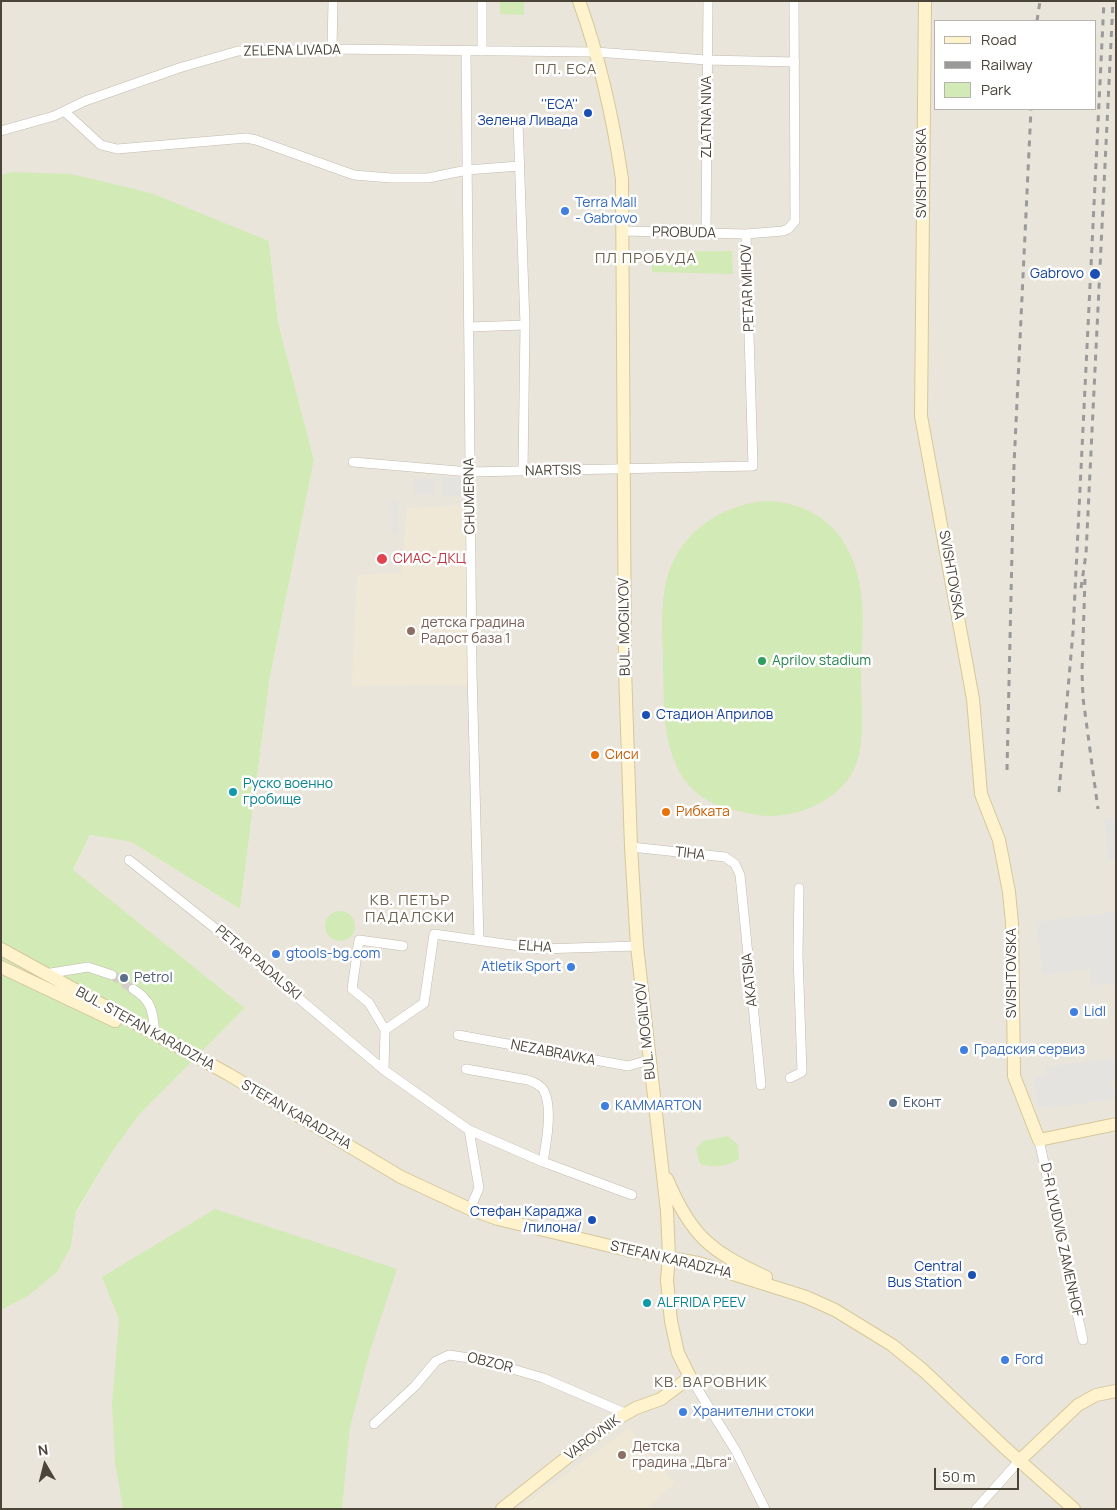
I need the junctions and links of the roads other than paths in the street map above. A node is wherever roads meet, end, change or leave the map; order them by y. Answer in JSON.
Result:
{"nodes":[{"id":1,"x":332,"y":1,"type":"edge"},
{"id":2,"x":482,"y":1,"type":"edge"},
{"id":3,"x":579,"y":1,"type":"edge"},
{"id":4,"x":708,"y":1,"type":"edge"},
{"id":5,"x":794,"y":1,"type":"edge"},
{"id":6,"x":925,"y":1,"type":"edge"},
{"id":7,"x":332,"y":49,"type":"junction"},
{"id":8,"x":466,"y":51,"type":"junction"},
{"id":9,"x":482,"y":51,"type":"junction"},
{"id":10,"x":595,"y":52,"type":"junction"},
{"id":11,"x":707,"y":60,"type":"junction"},
{"id":12,"x":795,"y":62,"type":"junction"},
{"id":13,"x":64,"y":111,"type":"junction"},
{"id":14,"x":518,"y":121,"type":"dead end"},
{"id":15,"x":1,"y":131,"type":"edge"},
{"id":16,"x":519,"y":166,"type":"junction"},
{"id":17,"x":467,"y":170,"type":"junction"},
{"id":18,"x":623,"y":231,"type":"junction"},
{"id":19,"x":706,"y":234,"type":"junction"},
{"id":20,"x":746,"y":234,"type":"junction"},
{"id":21,"x":525,"y":325,"type":"junction"},
{"id":22,"x":469,"y":327,"type":"junction"},
{"id":23,"x":353,"y":462,"type":"dead end"},
{"id":24,"x":753,"y":466,"type":"joint"},
{"id":25,"x":623,"y":469,"type":"junction"},
{"id":26,"x":523,"y":471,"type":"junction"},
{"id":27,"x":470,"y":472,"type":"junction"},
{"id":28,"x":631,"y":847,"type":"junction"},
{"id":29,"x":129,"y":860,"type":"dead end"},
{"id":30,"x":740,"y":875,"type":"joint"},
{"id":31,"x":799,"y":888,"type":"dead end"},
{"id":32,"x":479,"y":940,"type":"junction"},
{"id":33,"x":403,"y":946,"type":"dead end"},
{"id":34,"x":637,"y":946,"type":"junction"},
{"id":35,"x":1,"y":949,"type":"edge"},
{"id":36,"x":1,"y":966,"type":"edge"},
{"id":37,"x":45,"y":974,"type":"junction"},
{"id":38,"x":112,"y":975,"type":"tunnel mouth"},
{"id":39,"x":133,"y":988,"type":"tunnel mouth"},
{"id":40,"x":384,"y":1030,"type":"junction"},
{"id":41,"x":155,"y":1034,"type":"junction"},
{"id":42,"x":458,"y":1035,"type":"dead end"},
{"id":43,"x":648,"y":1060,"type":"junction"},
{"id":44,"x":466,"y":1069,"type":"dead end"},
{"id":45,"x":384,"y":1070,"type":"junction"},
{"id":46,"x":228,"y":1074,"type":"junction"},
{"id":47,"x":790,"y":1078,"type":"dead end"},
{"id":48,"x":761,"y":1084,"type":"dead end"},
{"id":49,"x":1116,"y":1124,"type":"edge"},
{"id":50,"x":470,"y":1130,"type":"junction"},
{"id":51,"x":1039,"y":1140,"type":"junction"},
{"id":52,"x":543,"y":1162,"type":"junction"},
{"id":53,"x":661,"y":1165,"type":"junction"},
{"id":54,"x":632,"y":1195,"type":"dead end"},
{"id":55,"x":470,"y":1209,"type":"junction"},
{"id":56,"x":669,"y":1256,"type":"junction"},
{"id":57,"x":806,"y":1297,"type":"junction"},
{"id":58,"x":1084,"y":1340,"type":"dead end"},
{"id":59,"x":690,"y":1376,"type":"junction"},
{"id":60,"x":1116,"y":1391,"type":"edge"},
{"id":61,"x":627,"y":1414,"type":"junction"},
{"id":62,"x":374,"y":1424,"type":"dead end"},
{"id":63,"x":1020,"y":1461,"type":"junction"},
{"id":64,"x":502,"y":1509,"type":"edge"},
{"id":65,"x":765,"y":1509,"type":"edge"},
{"id":66,"x":976,"y":1509,"type":"edge"},
{"id":67,"x":1074,"y":1509,"type":"edge"}],
"edges":[{"from":1,"to":7,"type":"street"},
{"from":2,"to":9,"type":"street"},
{"from":3,"to":10,"type":"street","name":"BUL. MOGILYOV"},
{"from":4,"to":11,"type":"street","name":"ZLATNA NIVA"},
{"from":5,"to":12,"type":"street","name":"PETAR MIHOV"},
{"from":6,"to":51,"type":"street","name":"SVISHTOVSKA"},
{"from":7,"to":8,"type":"street","name":"ZELENA LIVADA"},
{"from":7,"to":13,"type":"street","name":"ZELENA LIVADA"},
{"from":8,"to":9,"type":"street","name":"ZELENA LIVADA"},
{"from":8,"to":17,"type":"street","name":"CHUMERNA"},
{"from":9,"to":10,"type":"street","name":"ZELENA LIVADA"},
{"from":10,"to":11,"type":"street","name":"ZELENA LIVADA"},
{"from":10,"to":18,"type":"street","name":"BUL. MOGILYOV"},
{"from":11,"to":12,"type":"street","name":"ZELENA LIVADA"},
{"from":11,"to":19,"type":"street","name":"ZLATNA NIVA"},
{"from":12,"to":20,"type":"street","name":"PETAR MIHOV"},
{"from":13,"to":15,"type":"street","name":"ZELENA LIVADA"},
{"from":13,"to":17,"type":"street"},
{"from":14,"to":16,"type":"street"},
{"from":16,"to":17,"type":"street"},
{"from":16,"to":21,"type":"street"},
{"from":17,"to":22,"type":"street","name":"CHUMERNA"},
{"from":18,"to":19,"type":"street","name":"PROBUDA"},
{"from":18,"to":25,"type":"street","name":"BUL. MOGILYOV"},
{"from":19,"to":20,"type":"street","name":"PROBUDA"},
{"from":20,"to":24,"type":"street","name":"PETAR MIHOV"},
{"from":21,"to":22,"type":"street"},
{"from":21,"to":26,"type":"street"},
{"from":22,"to":27,"type":"street","name":"CHUMERNA"},
{"from":23,"to":27,"type":"street","name":"NARTSIS"},
{"from":24,"to":25,"type":"street","name":"NARTSIS"},
{"from":25,"to":26,"type":"street","name":"NARTSIS"},
{"from":25,"to":28,"type":"street","name":"BUL. MOGILYOV"},
{"from":26,"to":27,"type":"street","name":"NARTSIS"},
{"from":27,"to":32,"type":"street","name":"CHUMERNA"},
{"from":28,"to":30,"type":"street","name":"TIHA"},
{"from":28,"to":34,"type":"street","name":"BUL. MOGILYOV"},
{"from":29,"to":45,"type":"street","name":"PETAR PADALSKI"},
{"from":30,"to":48,"type":"street","name":"AKATSIA"},
{"from":31,"to":47,"type":"street"},
{"from":32,"to":34,"type":"street","name":"ELHA"},
{"from":32,"to":40,"type":"street","name":"ELHA"},
{"from":33,"to":40,"type":"street"},
{"from":34,"to":43,"type":"street","name":"BUL. MOGILYOV"},
{"from":35,"to":37,"type":"street","name":"BUL. STEFAN KARADZHA"},
{"from":36,"to":46,"type":"street","name":"BUL. STEFAN KARADZHA"},
{"from":37,"to":38,"type":"street"},
{"from":37,"to":41,"type":"street","name":"BUL. STEFAN KARADZHA"},
{"from":39,"to":41,"type":"street"},
{"from":40,"to":45,"type":"street"},
{"from":41,"to":46,"type":"street","name":"BUL. STEFAN KARADZHA"},
{"from":42,"to":43,"type":"street","name":"NEZABRAVKA"},
{"from":43,"to":53,"type":"street","name":"BUL. MOGILYOV"},
{"from":44,"to":52,"type":"street"},
{"from":45,"to":50,"type":"street","name":"PETAR PADALSKI"},
{"from":46,"to":55,"type":"street","name":"STEFAN KARADZHA"},
{"from":49,"to":51,"type":"street"},
{"from":50,"to":52,"type":"street","name":"PETAR PADALSKI"},
{"from":50,"to":55,"type":"street"},
{"from":51,"to":58,"type":"street","name":"D-R LYUDVIG ZAMENHOF"},
{"from":52,"to":54,"type":"street","name":"PETAR PADALSKI"},
{"from":53,"to":56,"type":"street","name":"BUL. MOGILYOV"},
{"from":53,"to":57,"type":"street"},
{"from":55,"to":56,"type":"street","name":"STEFAN KARADZHA"},
{"from":56,"to":57,"type":"street","name":"STEFAN KARADZHA"},
{"from":56,"to":59,"type":"street","name":"BUL. MOGILYOV"},
{"from":57,"to":63,"type":"street","name":"STEFAN KARADZHA"},
{"from":59,"to":61,"type":"street","name":"VAROVNIK"},
{"from":59,"to":65,"type":"street"},
{"from":60,"to":63,"type":"street"},
{"from":61,"to":62,"type":"street","name":"OBZOR"},
{"from":61,"to":64,"type":"street","name":"VAROVNIK"},
{"from":63,"to":66,"type":"street"},
{"from":63,"to":67,"type":"street","name":"STEFAN KARADZHA"}]}
